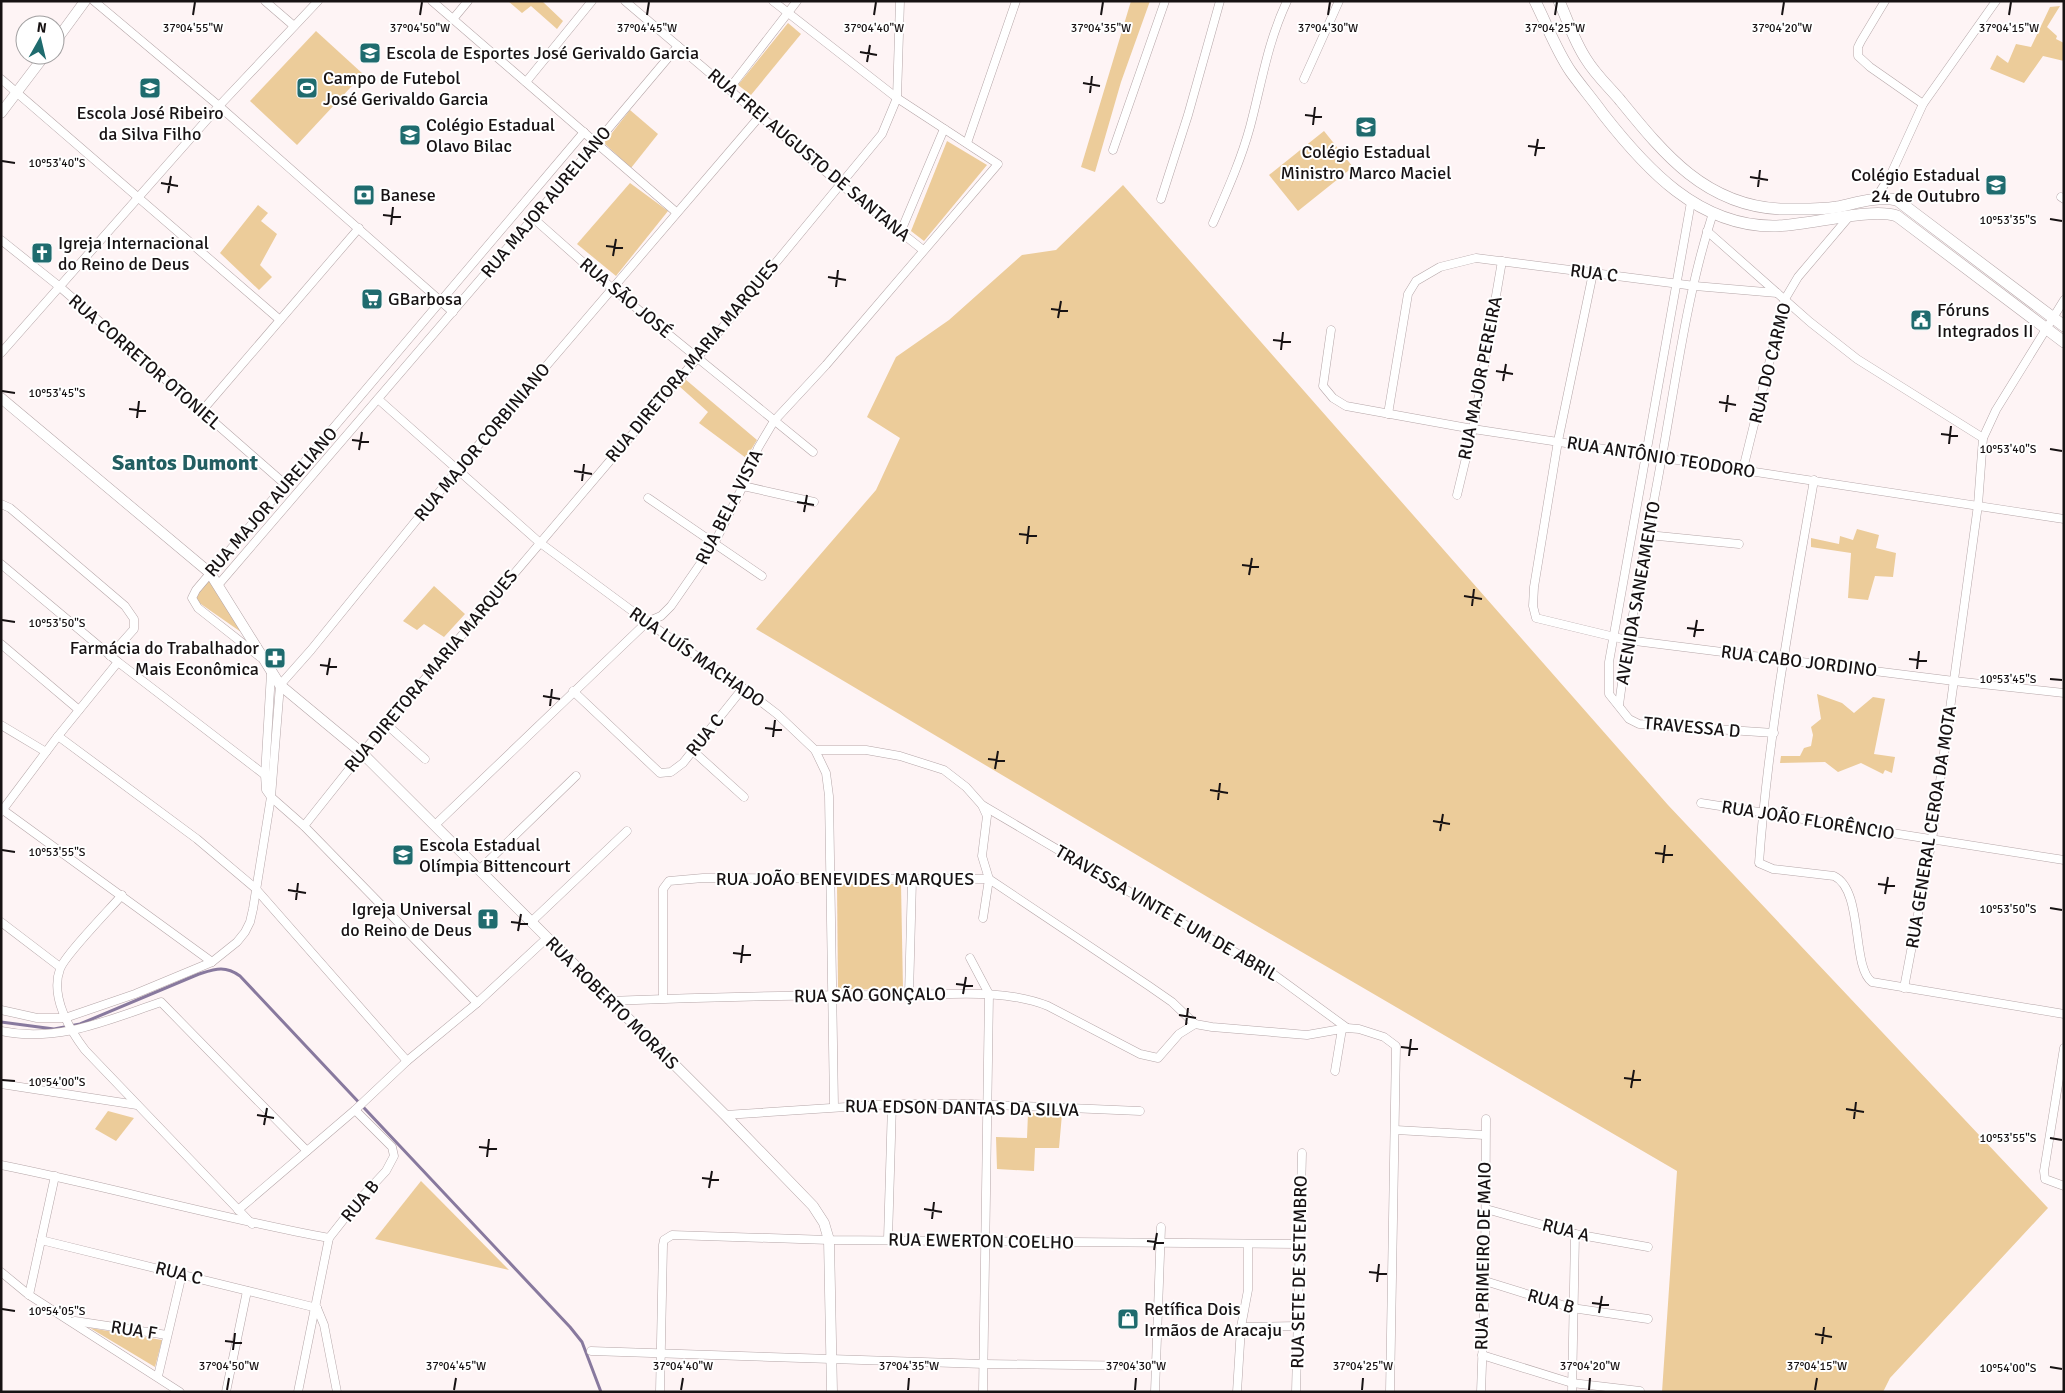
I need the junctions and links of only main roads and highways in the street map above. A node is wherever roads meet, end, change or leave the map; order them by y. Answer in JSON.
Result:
{"nodes":[{"id":1,"x":1535,"y":1,"type":"edge"},
{"id":2,"x":1563,"y":4,"type":"edge"},
{"id":3,"x":1574,"y":37,"type":"junction"},
{"id":4,"x":1555,"y":44,"type":"junction"},
{"id":5,"x":1586,"y":61,"type":"junction"},
{"id":6,"x":1570,"y":71,"type":"junction"},
{"id":7,"x":2064,"y":326,"type":"edge"},
{"id":8,"x":2064,"y":342,"type":"edge"}],
"edges":[{"from":1,"to":4,"type":"main road"},
{"from":2,"to":3,"type":"main road"},
{"from":3,"to":4,"type":"main road"},
{"from":3,"to":5,"type":"main road"},
{"from":4,"to":6,"type":"main road"},
{"from":5,"to":6,"type":"main road"},
{"from":5,"to":7,"type":"main road"},
{"from":6,"to":8,"type":"main road"}]}
